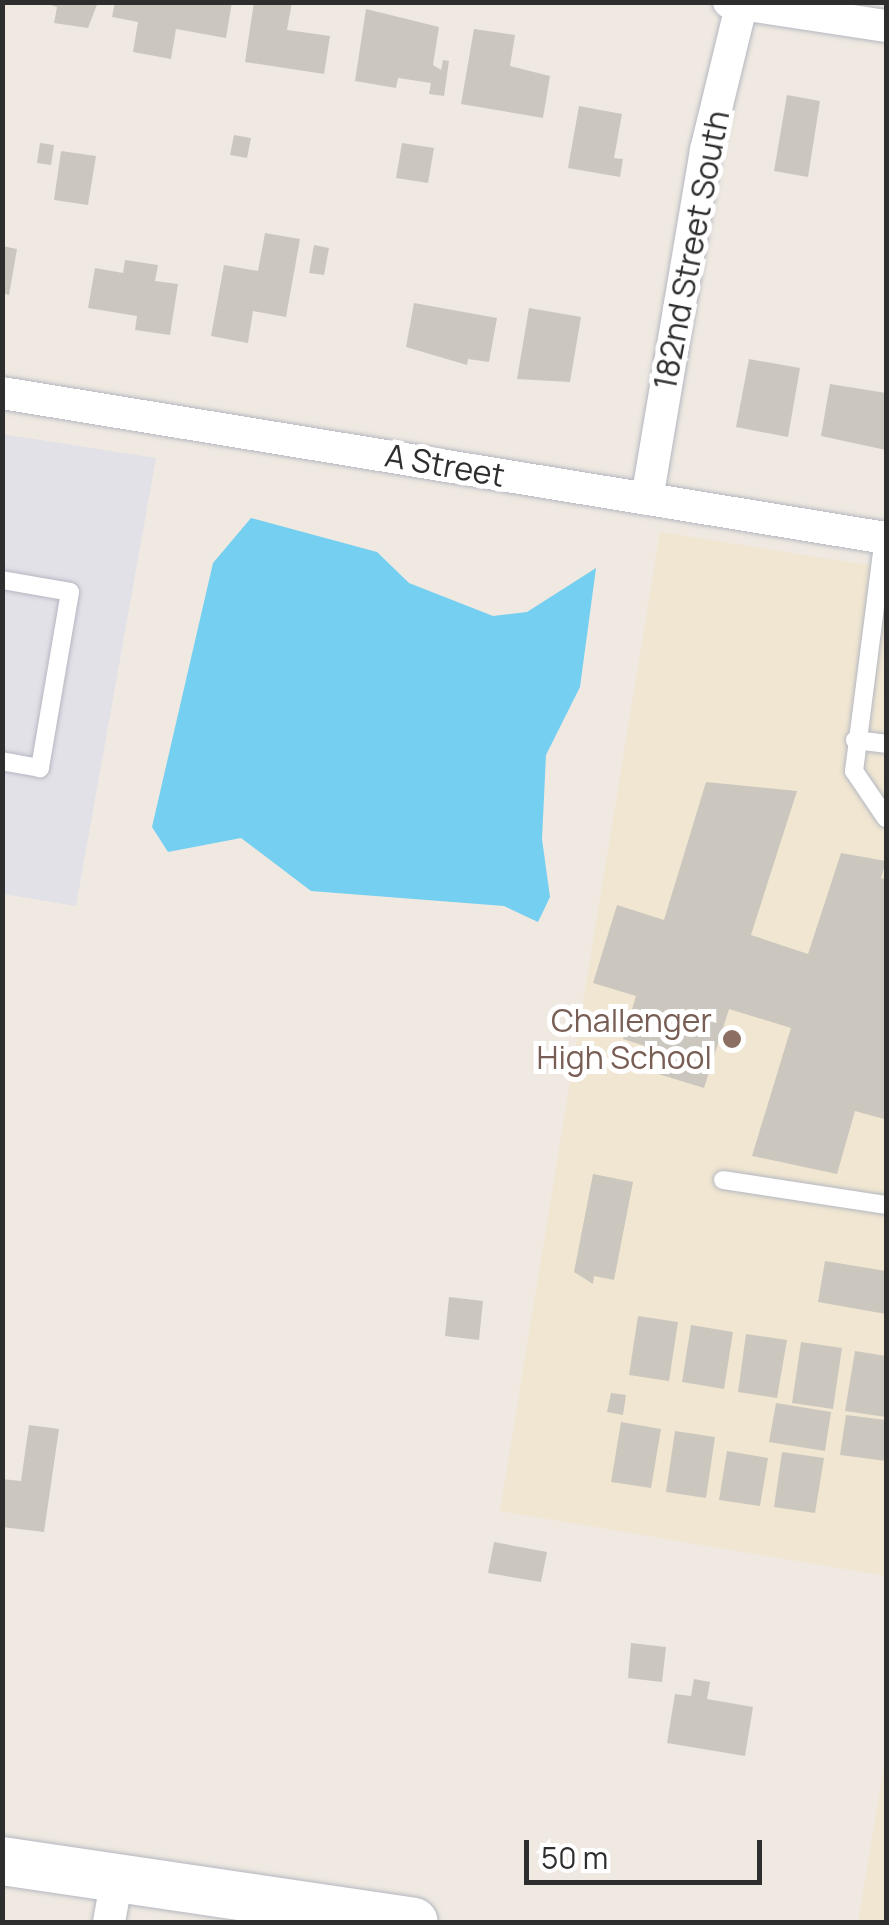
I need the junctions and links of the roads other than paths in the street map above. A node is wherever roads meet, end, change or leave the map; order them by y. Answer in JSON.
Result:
{"nodes":[{"id":1,"x":738,"y":3,"type":"edge"},
{"id":2,"x":886,"y":26,"type":"edge"},
{"id":3,"x":2,"y":393,"type":"edge"},
{"id":4,"x":646,"y":499,"type":"junction"},
{"id":5,"x":885,"y":537,"type":"edge"},
{"id":6,"x":2,"y":580,"type":"edge"},
{"id":7,"x":878,"y":640,"type":"edge"},
{"id":8,"x":856,"y":740,"type":"junction"},
{"id":9,"x":886,"y":744,"type":"edge"},
{"id":10,"x":2,"y":761,"type":"edge"},
{"id":11,"x":886,"y":818,"type":"edge"},
{"id":12,"x":723,"y":1180,"type":"dead end"},
{"id":13,"x":886,"y":1205,"type":"edge"},
{"id":14,"x":2,"y":1861,"type":"edge"},
{"id":15,"x":113,"y":1900,"type":"edge"},
{"id":16,"x":410,"y":1922,"type":"edge"}],
"edges":[{"from":1,"to":2,"type":"street"},
{"from":1,"to":4,"type":"street","name":"182nd Street South"},
{"from":3,"to":4,"type":"street","name":"A Street"},
{"from":4,"to":5,"type":"street","name":"A Street"},
{"from":5,"to":7,"type":"lane"},
{"from":6,"to":10,"type":"lane"},
{"from":7,"to":8,"type":"lane"},
{"from":8,"to":9,"type":"lane"},
{"from":8,"to":11,"type":"lane"},
{"from":12,"to":13,"type":"lane"},
{"from":14,"to":15,"type":"street"},
{"from":15,"to":16,"type":"street"}]}
